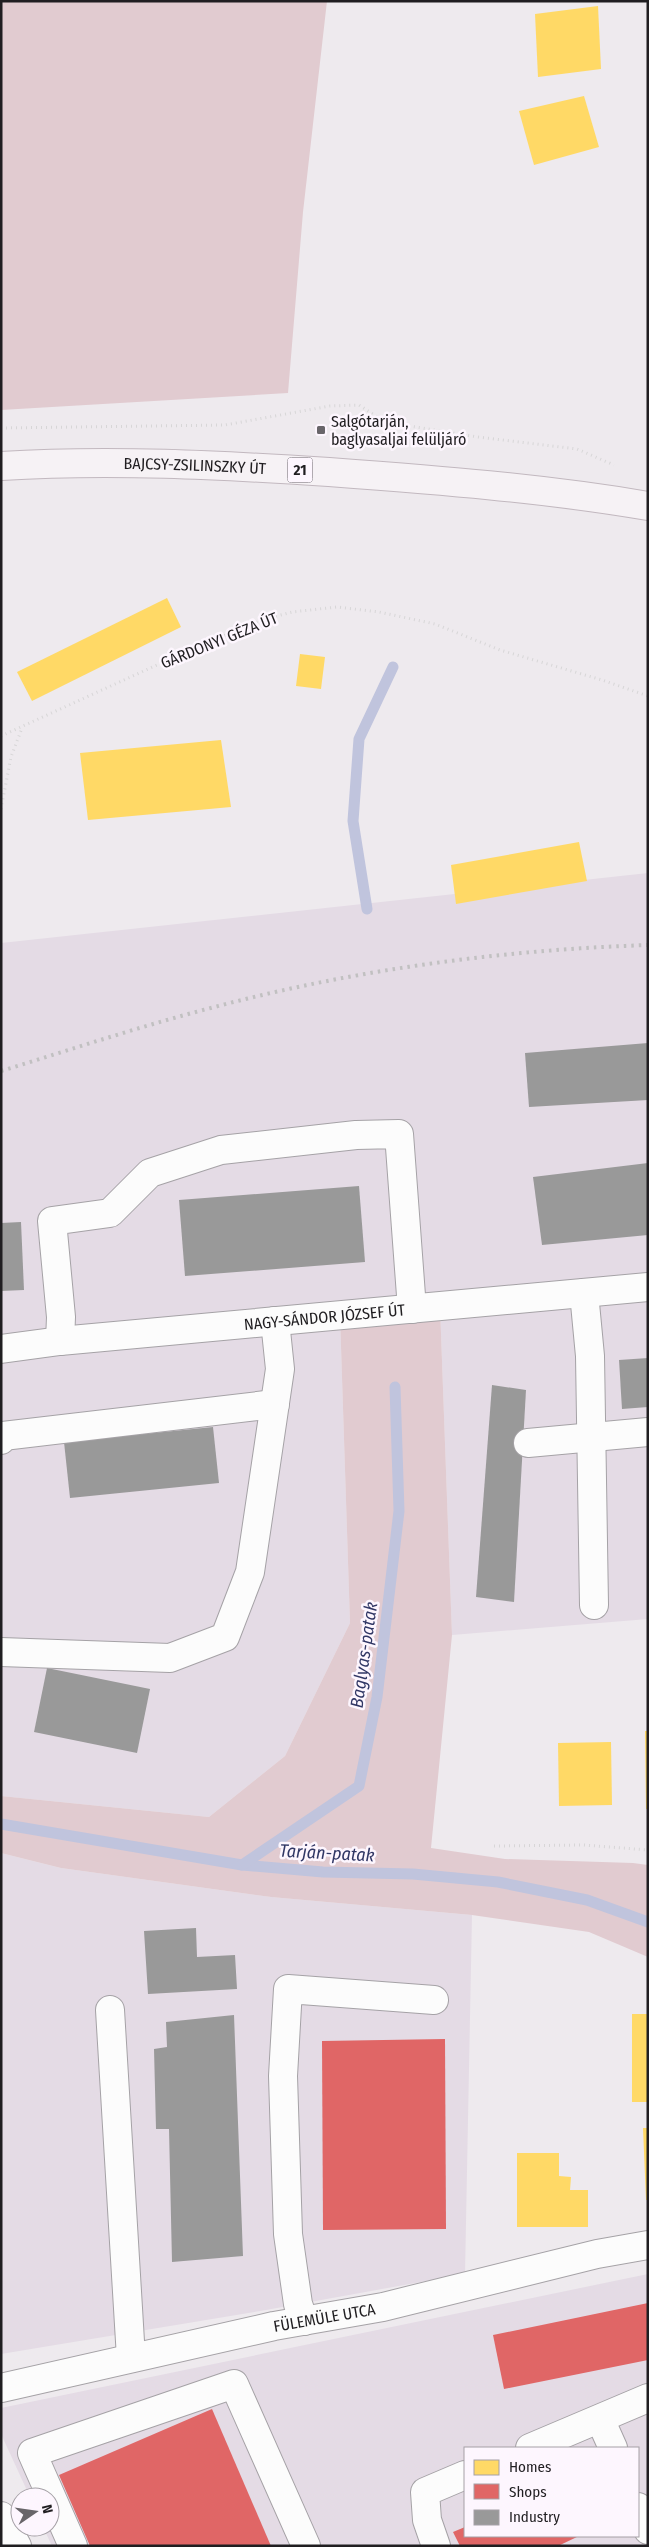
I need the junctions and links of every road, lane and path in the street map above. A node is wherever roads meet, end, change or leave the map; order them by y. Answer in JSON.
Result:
{"nodes":[{"id":1,"x":1,"y":428,"type":"edge"},
{"id":2,"x":1,"y":466,"type":"edge"},
{"id":3,"x":619,"y":467,"type":"dead end"},
{"id":4,"x":648,"y":506,"type":"edge"},
{"id":5,"x":648,"y":696,"type":"edge"},
{"id":6,"x":22,"y":727,"type":"junction"},
{"id":7,"x":1,"y":736,"type":"edge"},
{"id":8,"x":1,"y":810,"type":"edge"},
{"id":9,"x":648,"y":1287,"type":"edge"},
{"id":10,"x":584,"y":1293,"type":"junction"},
{"id":11,"x":412,"y":1308,"type":"junction"},
{"id":12,"x":275,"y":1321,"type":"junction"},
{"id":13,"x":60,"y":1341,"type":"junction"},
{"id":14,"x":1,"y":1349,"type":"edge"},
{"id":15,"x":275,"y":1404,"type":"junction"},
{"id":16,"x":648,"y":1432,"type":"edge"},
{"id":17,"x":2,"y":1436,"type":"edge"},
{"id":18,"x":591,"y":1437,"type":"junction"},
{"id":19,"x":528,"y":1443,"type":"dead end"},
{"id":20,"x":594,"y":1605,"type":"dead end"},
{"id":21,"x":1,"y":1652,"type":"edge"},
{"id":22,"x":494,"y":1846,"type":"dead end"},
{"id":23,"x":648,"y":1850,"type":"edge"},
{"id":24,"x":434,"y":2000,"type":"dead end"},
{"id":25,"x":110,"y":2010,"type":"dead end"},
{"id":26,"x":648,"y":2245,"type":"edge"},
{"id":27,"x":304,"y":2321,"type":"junction"},
{"id":28,"x":132,"y":2358,"type":"junction"},
{"id":29,"x":1,"y":2388,"type":"edge"},
{"id":30,"x":648,"y":2398,"type":"edge"},
{"id":31,"x":600,"y":2419,"type":"junction"},
{"id":32,"x":532,"y":2447,"type":"edge"},
{"id":33,"x":613,"y":2447,"type":"edge"},
{"id":34,"x":464,"y":2475,"type":"edge"},
{"id":35,"x":639,"y":2509,"type":"edge"},
{"id":36,"x":1,"y":2516,"type":"edge"},
{"id":37,"x":648,"y":2530,"type":"edge"},
{"id":38,"x":16,"y":2546,"type":"edge"},
{"id":39,"x":73,"y":2546,"type":"edge"},
{"id":40,"x":306,"y":2546,"type":"edge"},
{"id":41,"x":436,"y":2546,"type":"edge"}],
"edges":[{"from":1,"to":3,"type":"path"},
{"from":2,"to":4,"type":"main road","name":"BAJCSY-ZSILINSZKY ÚT","number":"21"},
{"from":5,"to":6,"type":"path","name":"GÁRDONYI GÉZA ÚT"},
{"from":6,"to":7,"type":"path","name":"GÁRDONYI GÉZA ÚT"},
{"from":6,"to":8,"type":"path"},
{"from":9,"to":10,"type":"street","name":"NAGY-SÁNDOR JÓZSEF ÚT"},
{"from":10,"to":11,"type":"street","name":"NAGY-SÁNDOR JÓZSEF ÚT"},
{"from":10,"to":18,"type":"street"},
{"from":11,"to":12,"type":"street","name":"NAGY-SÁNDOR JÓZSEF ÚT"},
{"from":11,"to":13,"type":"street"},
{"from":12,"to":13,"type":"street","name":"NAGY-SÁNDOR JÓZSEF ÚT"},
{"from":12,"to":15,"type":"street"},
{"from":13,"to":14,"type":"street","name":"NAGY-SÁNDOR JÓZSEF ÚT"},
{"from":15,"to":17,"type":"street"},
{"from":15,"to":21,"type":"street"},
{"from":16,"to":18,"type":"street"},
{"from":18,"to":19,"type":"street"},
{"from":18,"to":20,"type":"street"},
{"from":22,"to":23,"type":"path"},
{"from":24,"to":27,"type":"street"},
{"from":25,"to":28,"type":"street"},
{"from":26,"to":27,"type":"street","name":"FÜLEMÜLE UTCA"},
{"from":27,"to":28,"type":"street","name":"FÜLEMÜLE UTCA"},
{"from":28,"to":29,"type":"street","name":"FÜLEMÜLE UTCA"},
{"from":30,"to":31,"type":"street"},
{"from":31,"to":32,"type":"street"},
{"from":31,"to":33,"type":"street"},
{"from":34,"to":41,"type":"street"},
{"from":35,"to":37,"type":"street"},
{"from":36,"to":38,"type":"street"},
{"from":39,"to":40,"type":"street"}]}
